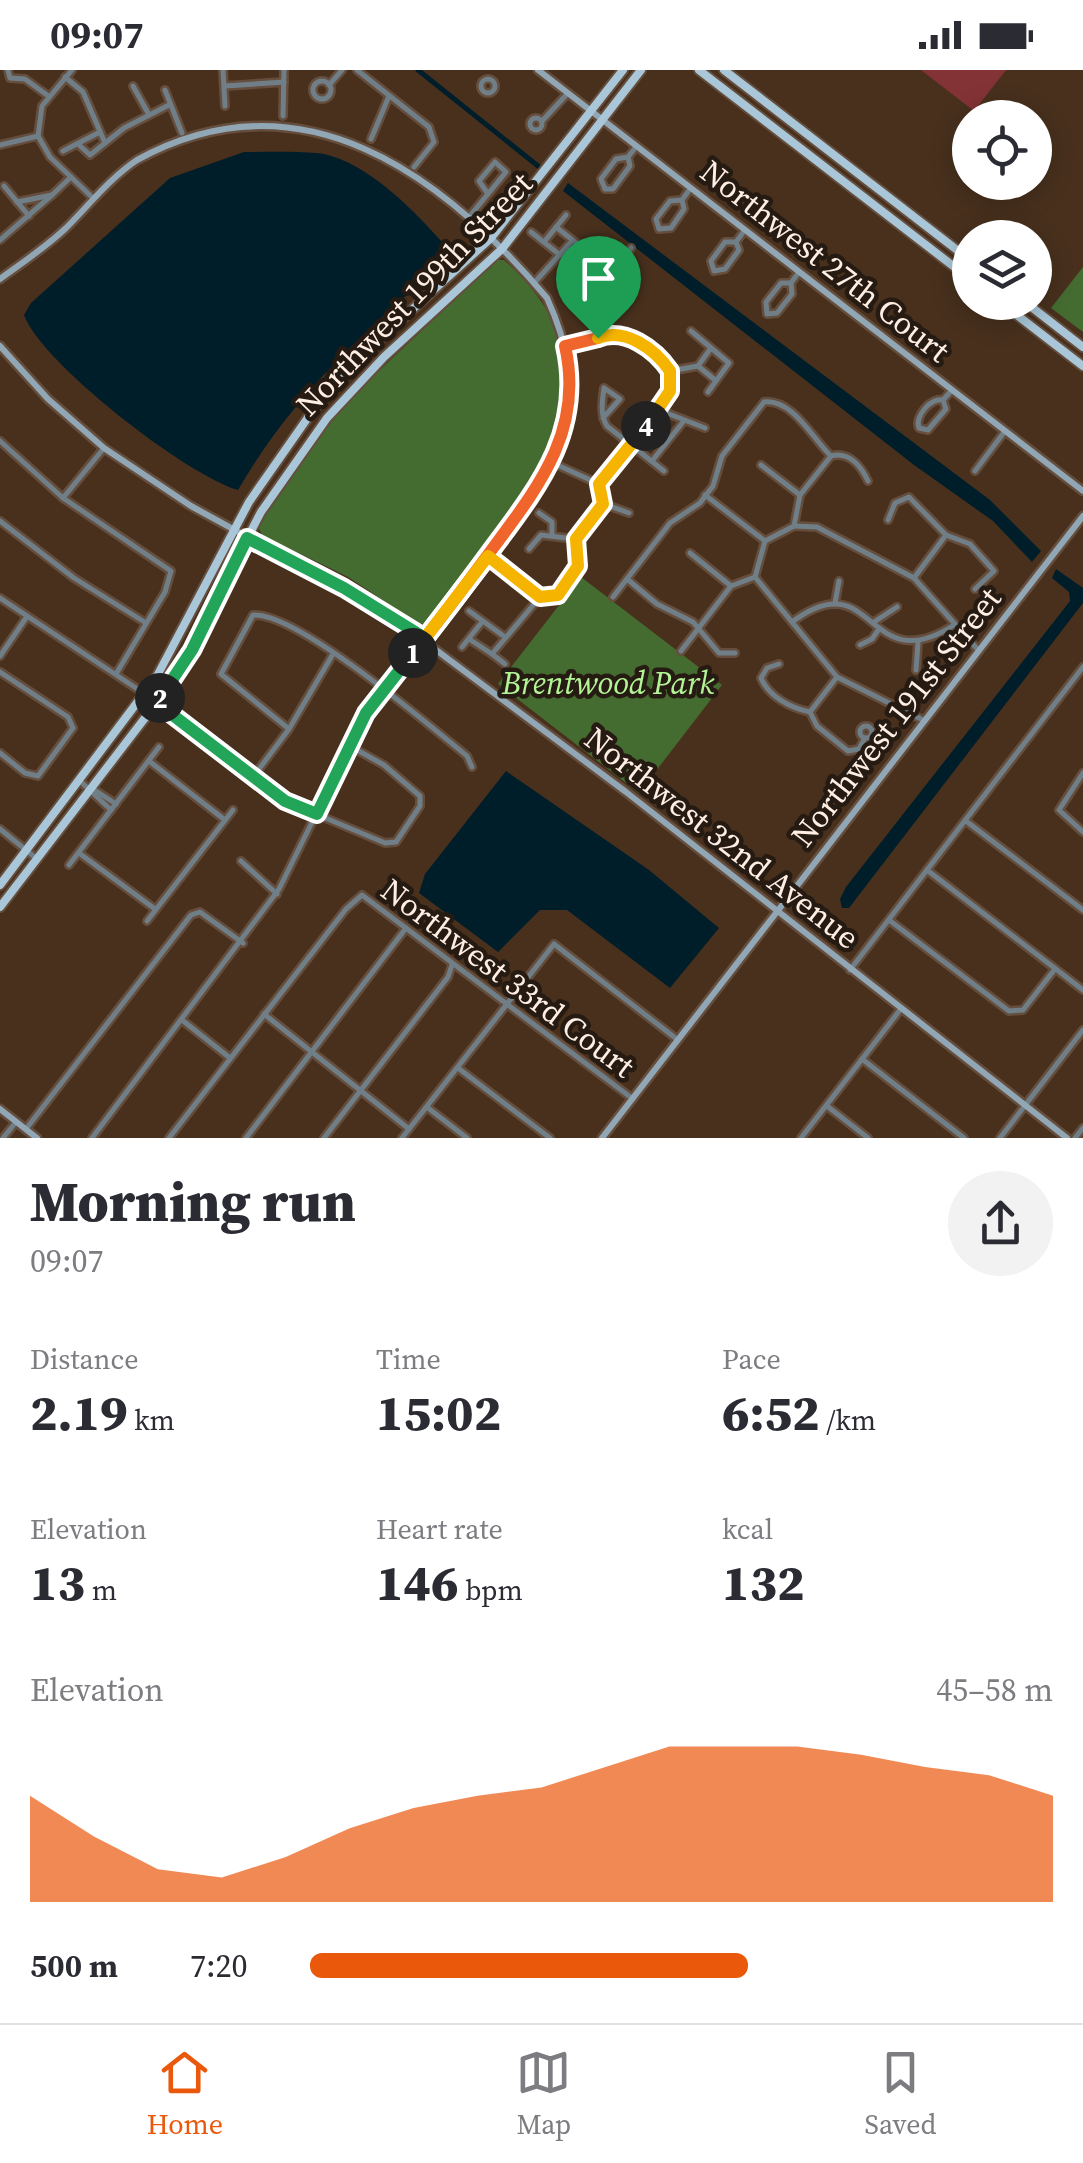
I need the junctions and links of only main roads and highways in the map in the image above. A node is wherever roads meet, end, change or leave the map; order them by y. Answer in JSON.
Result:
{"nodes":[{"id":1,"x":623,"y":70,"type":"edge"},
{"id":2,"x":641,"y":70,"type":"edge"},
{"id":3,"x":699,"y":70,"type":"edge"},
{"id":4,"x":724,"y":70,"type":"edge"},
{"id":5,"x":793,"y":143,"type":"junction"},
{"id":6,"x":824,"y":148,"type":"junction"},
{"id":7,"x":952,"y":246,"type":"edge"},
{"id":8,"x":952,"y":265,"type":"edge"},
{"id":9,"x":1023,"y":320,"type":"edge"},
{"id":10,"x":1048,"y":320,"type":"edge"},
{"id":11,"x":1083,"y":347,"type":"edge"},
{"id":12,"x":1083,"y":366,"type":"edge"},
{"id":13,"x":0,"y":886,"type":"edge"},
{"id":14,"x":0,"y":906,"type":"edge"}],
"edges":[{"from":1,"to":13,"type":"main road","name":"Northwest 199th Street"},
{"from":2,"to":14,"type":"main road","name":"Northwest 199th Street"},
{"from":3,"to":5,"type":"main road"},
{"from":4,"to":6,"type":"main road"},
{"from":5,"to":6,"type":"main road"},
{"from":5,"to":8,"type":"main road"},
{"from":6,"to":7,"type":"main road"},
{"from":9,"to":12,"type":"main road"},
{"from":10,"to":11,"type":"main road"}]}
